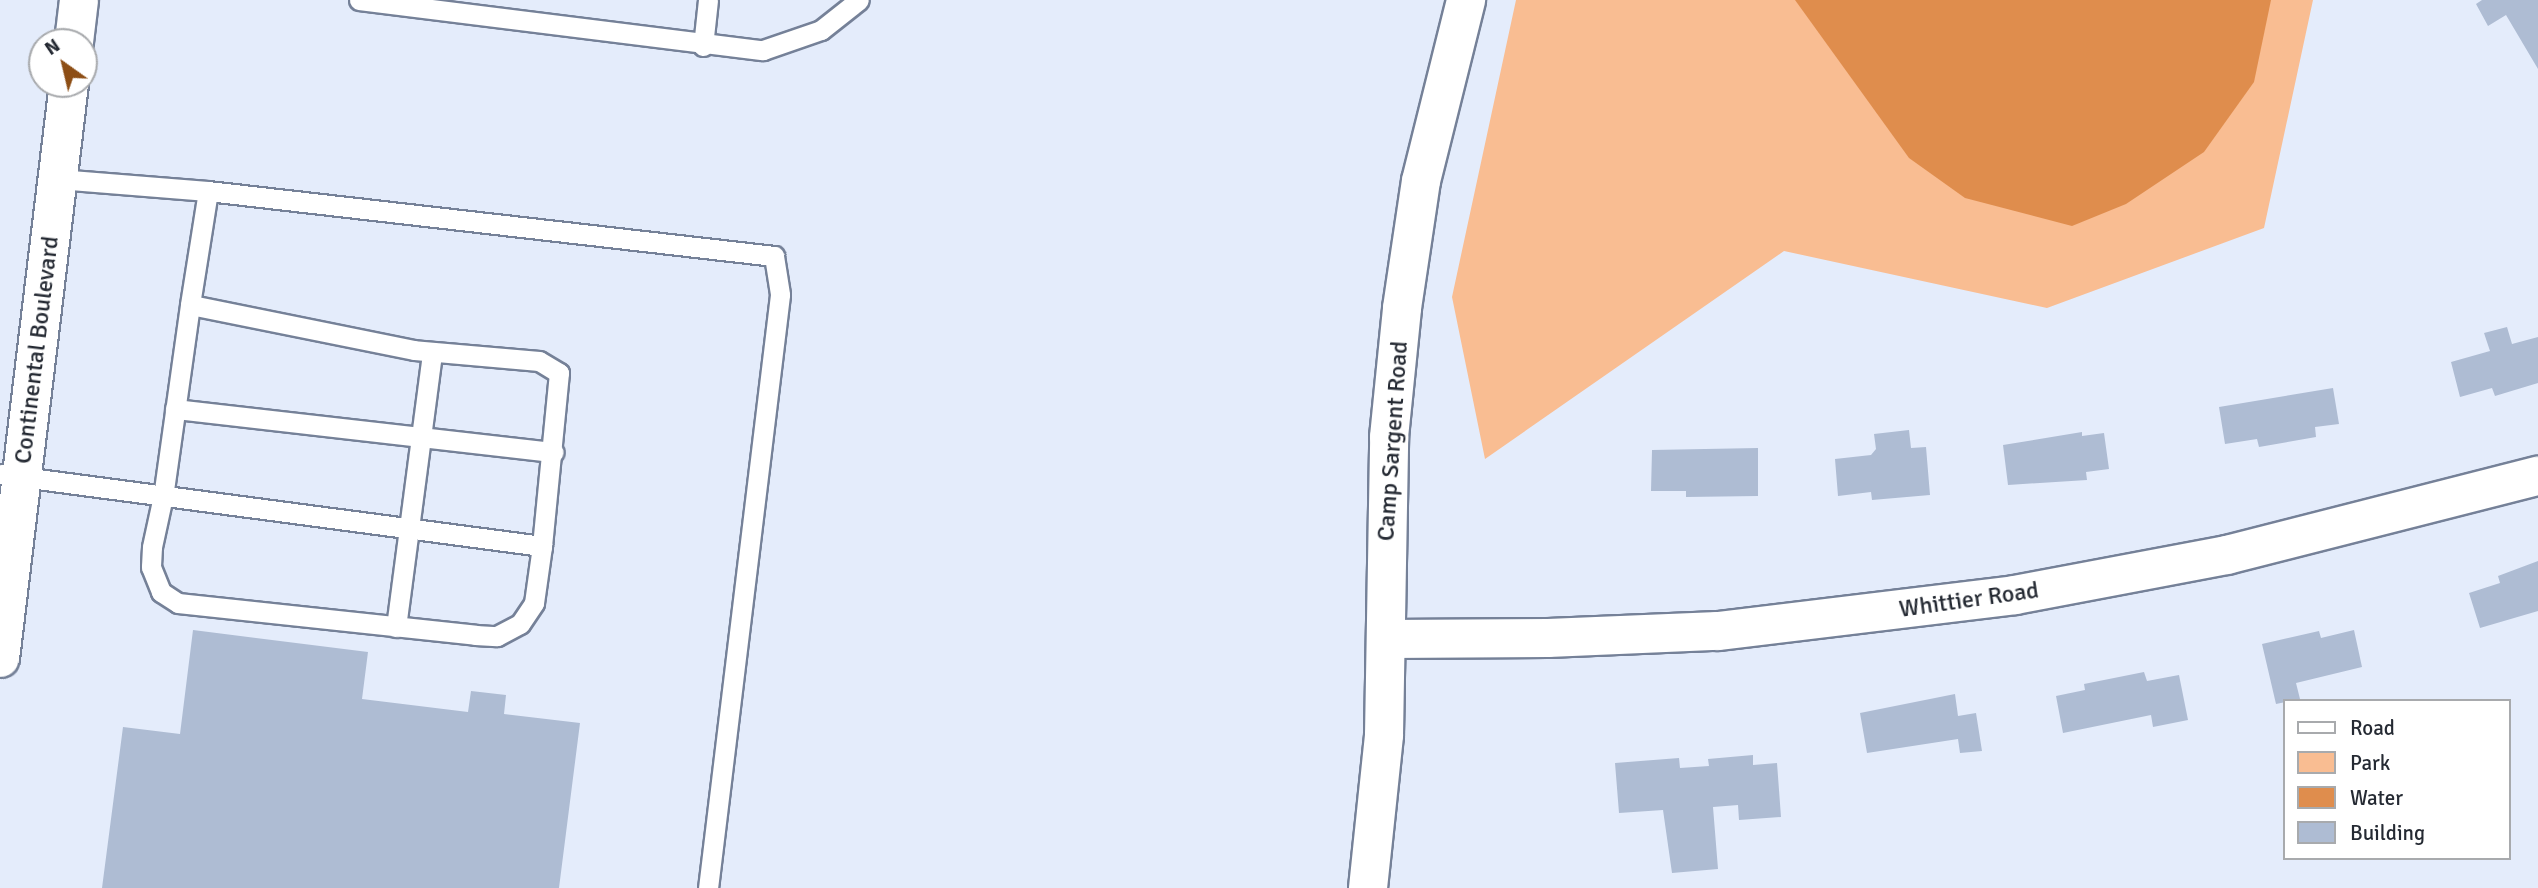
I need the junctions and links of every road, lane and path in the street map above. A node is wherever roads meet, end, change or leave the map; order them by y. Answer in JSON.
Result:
{"nodes":[{"id":1,"x":79,"y":0,"type":"edge"},
{"id":2,"x":359,"y":0,"type":"edge"},
{"id":3,"x":708,"y":0,"type":"edge"},
{"id":4,"x":859,"y":0,"type":"edge"},
{"id":5,"x":1466,"y":0,"type":"edge"},
{"id":6,"x":76,"y":28,"type":"edge"},
{"id":7,"x":703,"y":46,"type":"junction"},
{"id":8,"x":67,"y":98,"type":"edge"},
{"id":9,"x":58,"y":179,"type":"junction"},
{"id":10,"x":208,"y":191,"type":"junction"},
{"id":11,"x":190,"y":305,"type":"junction"},
{"id":12,"x":432,"y":352,"type":"junction"},
{"id":13,"x":175,"y":409,"type":"junction"},
{"id":14,"x":420,"y":438,"type":"junction"},
{"id":15,"x":554,"y":452,"type":"junction"},
{"id":16,"x":11,"y":475,"type":"edge"},
{"id":17,"x":2538,"y":476,"type":"edge"},
{"id":18,"x":163,"y":496,"type":"junction"},
{"id":19,"x":411,"y":529,"type":"junction"},
{"id":20,"x":542,"y":546,"type":"junction"},
{"id":21,"x":396,"y":626,"type":"junction"},
{"id":22,"x":1387,"y":639,"type":"junction"},
{"id":23,"x":0,"y":658,"type":"edge"},
{"id":24,"x":708,"y":888,"type":"edge"},
{"id":25,"x":1368,"y":888,"type":"edge"}],
"edges":[{"from":1,"to":6,"type":"street"},
{"from":2,"to":7,"type":"lane"},
{"from":3,"to":7,"type":"lane"},
{"from":4,"to":7,"type":"lane"},
{"from":5,"to":22,"type":"street","name":"Camp Sargent Road"},
{"from":8,"to":9,"type":"street","name":"Continental Boulevard"},
{"from":9,"to":10,"type":"lane"},
{"from":9,"to":16,"type":"street","name":"Continental Boulevard"},
{"from":10,"to":11,"type":"lane"},
{"from":10,"to":24,"type":"lane"},
{"from":11,"to":12,"type":"lane"},
{"from":11,"to":13,"type":"lane"},
{"from":12,"to":14,"type":"lane"},
{"from":12,"to":15,"type":"lane"},
{"from":13,"to":14,"type":"lane"},
{"from":13,"to":18,"type":"lane"},
{"from":14,"to":15,"type":"lane"},
{"from":14,"to":19,"type":"lane"},
{"from":15,"to":20,"type":"lane"},
{"from":16,"to":18,"type":"lane"},
{"from":16,"to":23,"type":"street","name":"Continental Boulevard"},
{"from":17,"to":22,"type":"street","name":"Whittier Road"},
{"from":18,"to":19,"type":"lane"},
{"from":18,"to":21,"type":"lane"},
{"from":19,"to":20,"type":"lane"},
{"from":19,"to":21,"type":"lane"},
{"from":20,"to":21,"type":"lane"},
{"from":22,"to":25,"type":"street","name":"Camp Sargent Road"}]}
